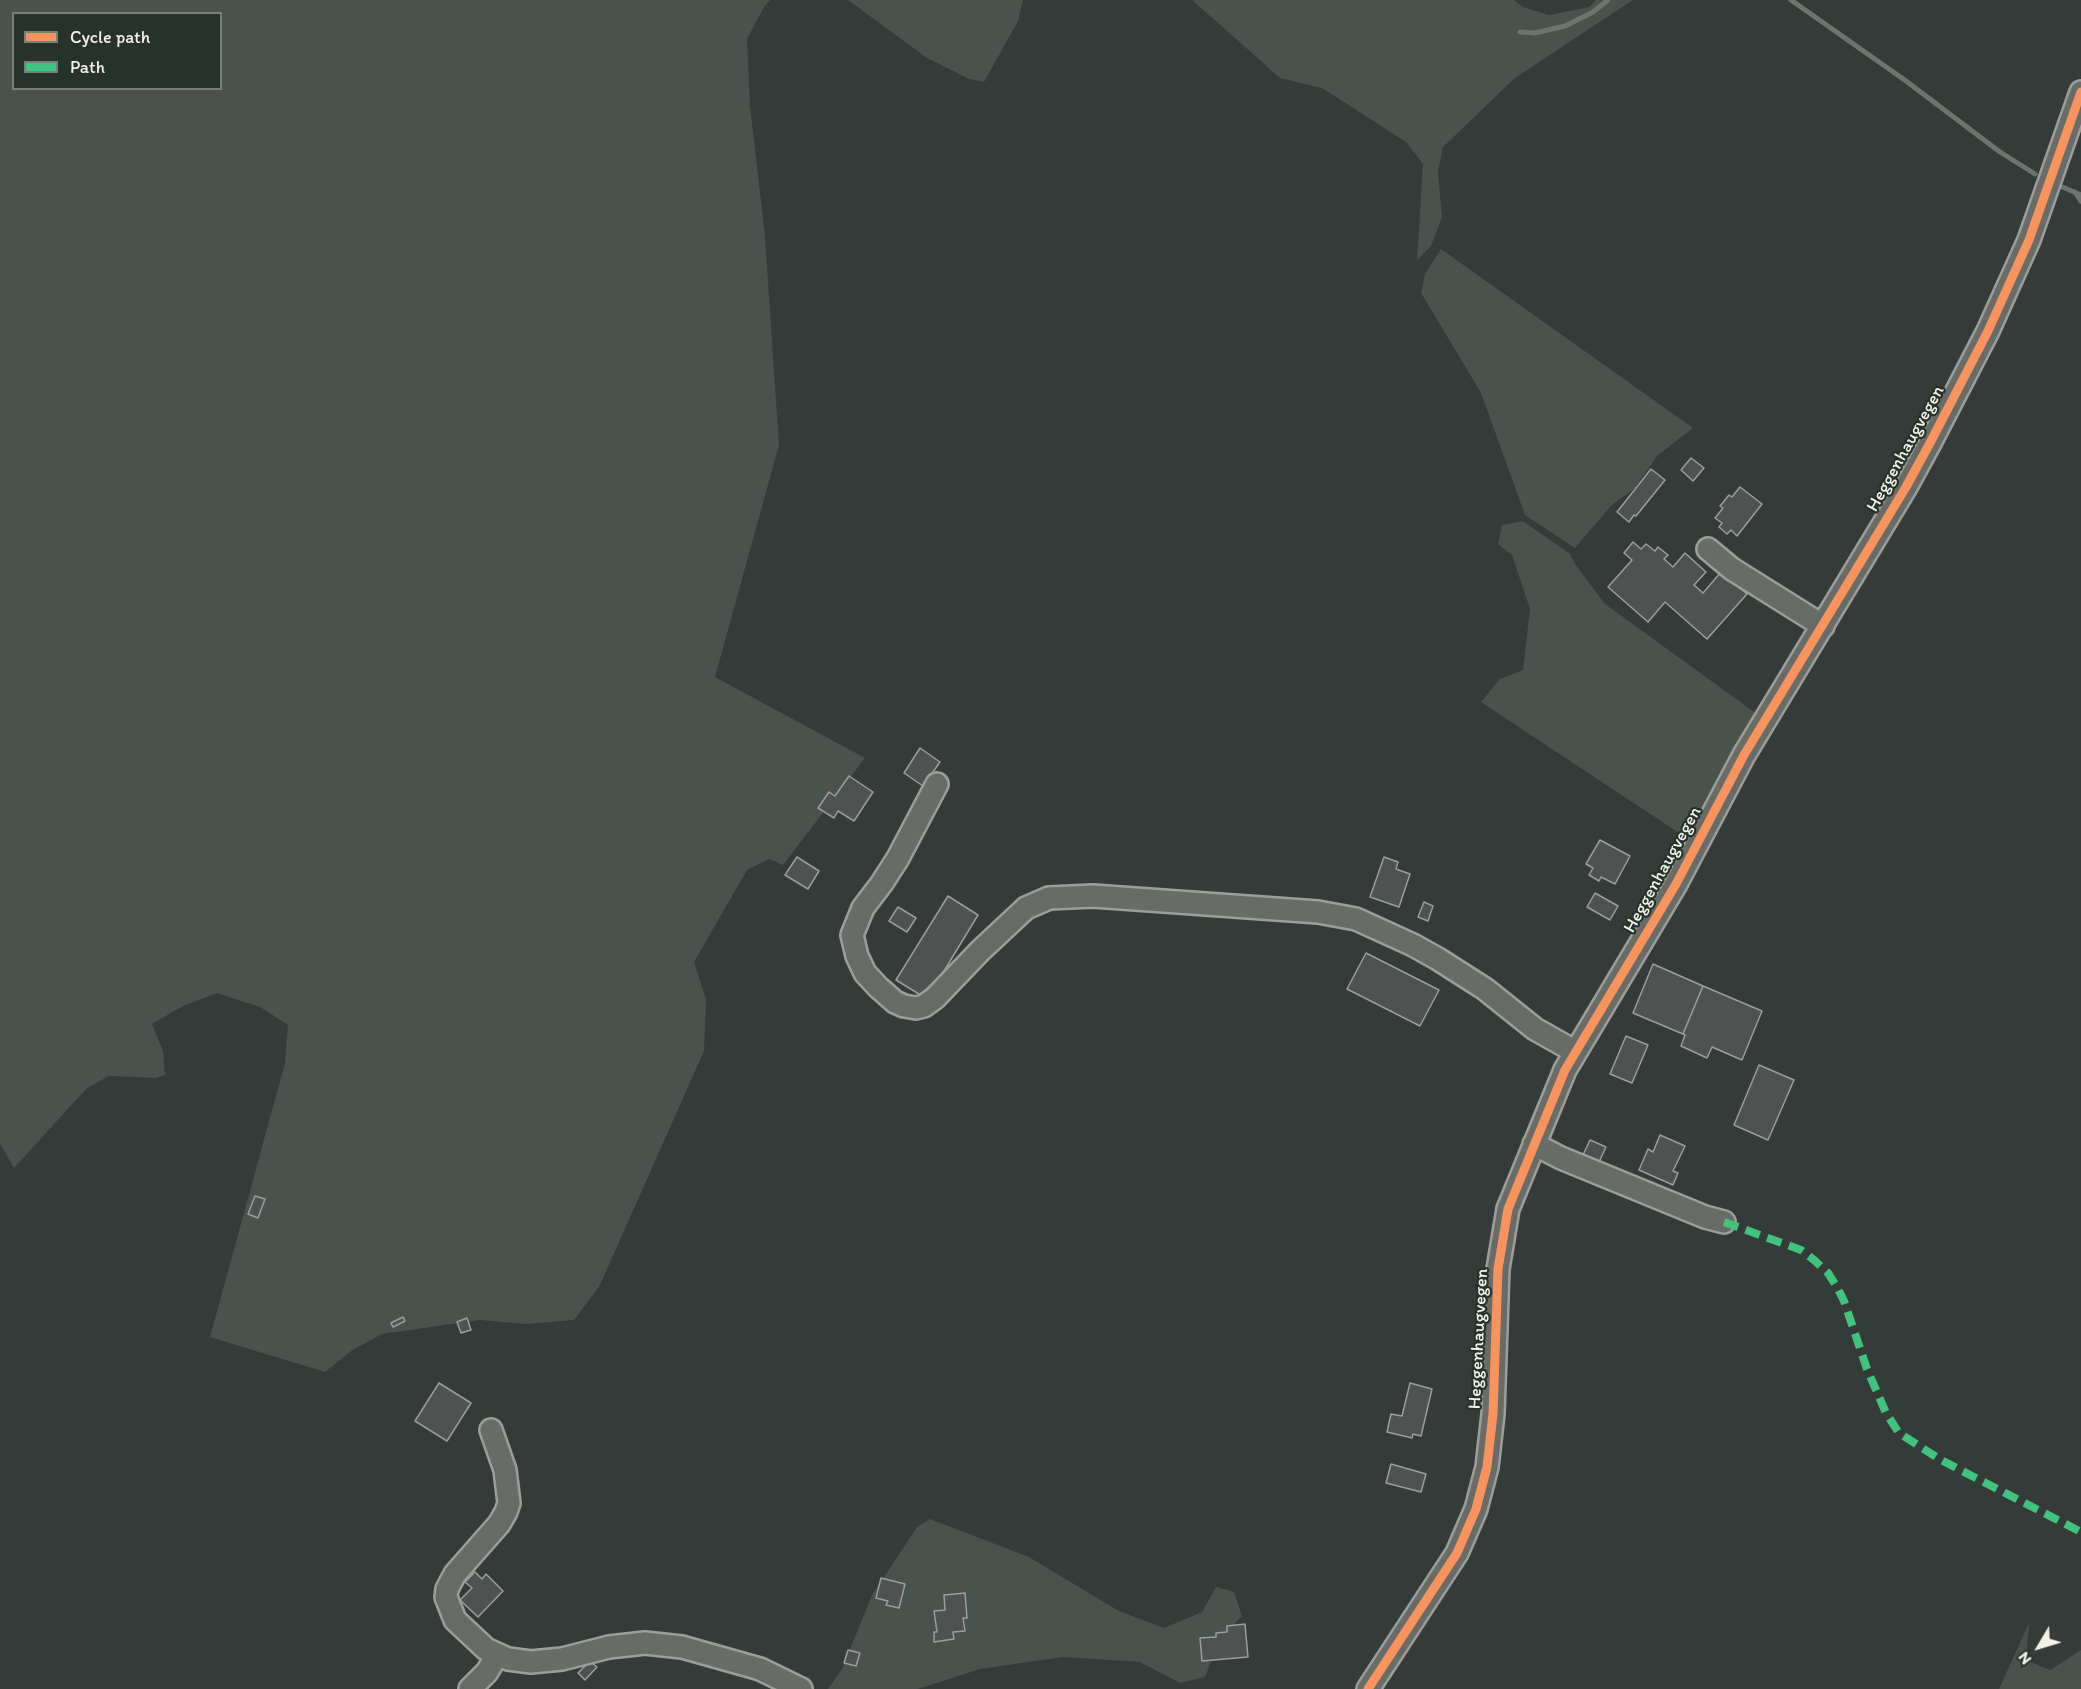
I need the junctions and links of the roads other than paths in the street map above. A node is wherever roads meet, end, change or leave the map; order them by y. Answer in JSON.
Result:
{"nodes":[{"id":1,"x":2081,"y":92,"type":"edge"},
{"id":2,"x":1708,"y":549,"type":"dead end"},
{"id":3,"x":1823,"y":626,"type":"junction"},
{"id":4,"x":937,"y":784,"type":"dead end"},
{"id":5,"x":1574,"y":1051,"type":"junction"},
{"id":6,"x":1534,"y":1144,"type":"junction"},
{"id":7,"x":1724,"y":1222,"type":"dead end"},
{"id":8,"x":491,"y":1430,"type":"dead end"},
{"id":9,"x":497,"y":1655,"type":"junction"},
{"id":10,"x":470,"y":1689,"type":"edge"},
{"id":11,"x":801,"y":1689,"type":"edge"},
{"id":12,"x":1368,"y":1689,"type":"edge"}],
"edges":[{"from":1,"to":3,"type":"street","name":"Heggenhaugvegen"},
{"from":2,"to":3,"type":"street"},
{"from":3,"to":5,"type":"street","name":"Heggenhaugvegen"},
{"from":4,"to":5,"type":"street"},
{"from":5,"to":6,"type":"street","name":"Heggenhaugvegen"},
{"from":6,"to":7,"type":"street"},
{"from":6,"to":12,"type":"street","name":"Heggenhaugvegen"},
{"from":8,"to":9,"type":"street"},
{"from":9,"to":10,"type":"street"},
{"from":9,"to":11,"type":"street"}]}
